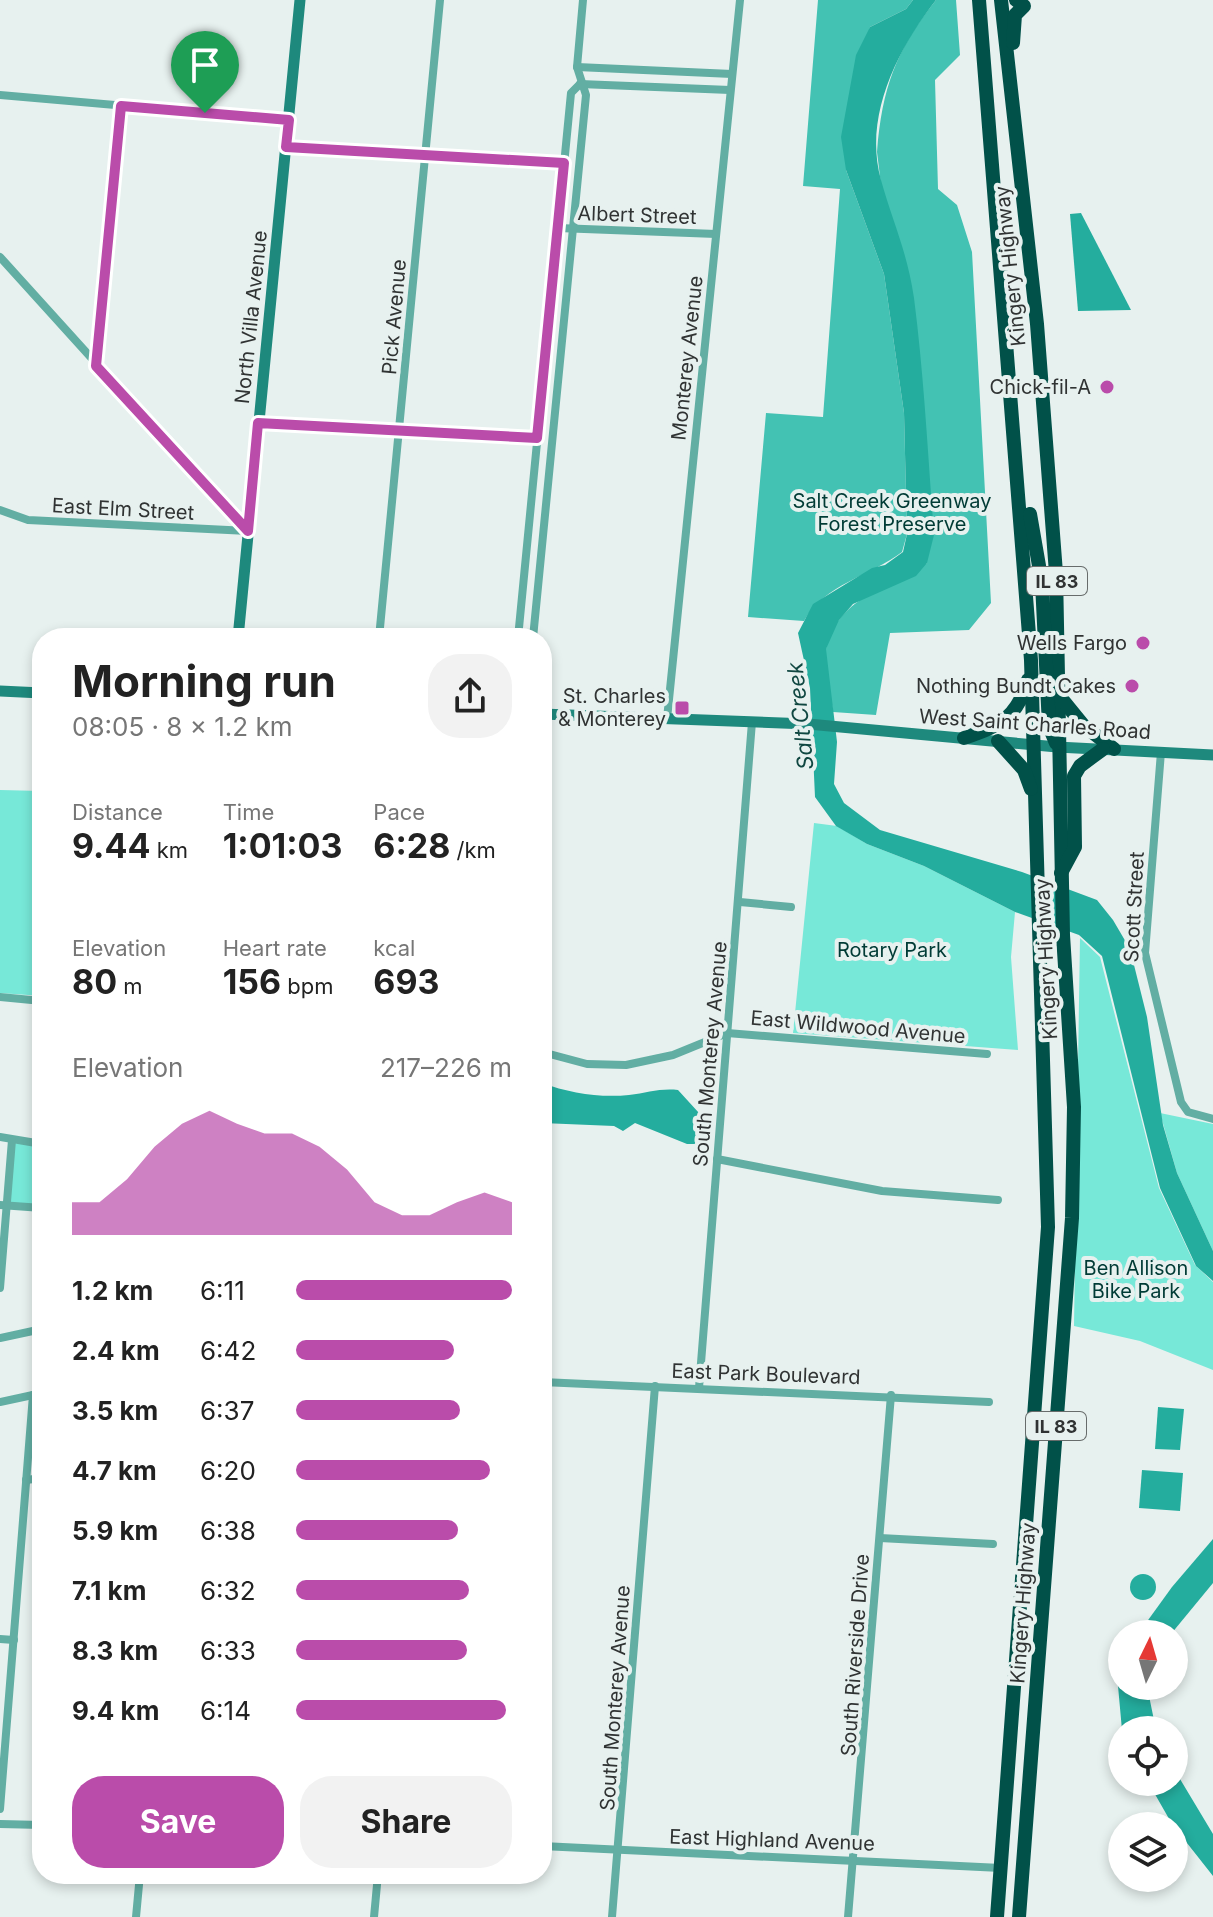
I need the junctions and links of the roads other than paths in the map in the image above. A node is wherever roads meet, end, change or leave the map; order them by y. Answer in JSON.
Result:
{"nodes":[{"id":1,"x":300,"y":0,"type":"edge"},
{"id":2,"x":440,"y":0,"type":"edge"},
{"id":3,"x":583,"y":0,"type":"edge"},
{"id":4,"x":740,"y":0,"type":"edge"},
{"id":5,"x":979,"y":0,"type":"edge"},
{"id":6,"x":1001,"y":0,"type":"edge"},
{"id":7,"x":1016,"y":0,"type":"edge"},
{"id":8,"x":577,"y":67,"type":"junction"},
{"id":9,"x":732,"y":74,"type":"junction"},
{"id":10,"x":580,"y":84,"type":"junction"},
{"id":11,"x":730,"y":90,"type":"junction"},
{"id":12,"x":0,"y":95,"type":"edge"},
{"id":13,"x":121,"y":106,"type":"junction"},
{"id":14,"x":289,"y":120,"type":"junction"},
{"id":15,"x":1017,"y":136,"type":"junction"},
{"id":16,"x":286,"y":147,"type":"junction"},
{"id":17,"x":425,"y":155,"type":"junction"},
{"id":18,"x":564,"y":163,"type":"junction"},
{"id":19,"x":558,"y":228,"type":"junction"},
{"id":20,"x":574,"y":228,"type":"junction"},
{"id":21,"x":716,"y":234,"type":"junction"},
{"id":22,"x":0,"y":257,"type":"edge"},
{"id":23,"x":96,"y":366,"type":"junction"},
{"id":24,"x":258,"y":423,"type":"junction"},
{"id":25,"x":399,"y":432,"type":"junction"},
{"id":26,"x":537,"y":438,"type":"junction"},
{"id":27,"x":1020,"y":482,"type":"junction"},
{"id":28,"x":0,"y":510,"type":"edge"},
{"id":29,"x":248,"y":531,"type":"junction"},
{"id":30,"x":239,"y":628,"type":"edge"},
{"id":31,"x":380,"y":628,"type":"edge"},
{"id":32,"x":519,"y":628,"type":"edge"},
{"id":33,"x":534,"y":628,"type":"edge"},
{"id":34,"x":1032,"y":668,"type":"junction"},
{"id":35,"x":0,"y":691,"type":"edge"},
{"id":36,"x":32,"y":693,"type":"edge"},
{"id":37,"x":1061,"y":698,"type":"junction"},
{"id":38,"x":552,"y":714,"type":"edge"},
{"id":39,"x":667,"y":719,"type":"junction"},
{"id":40,"x":752,"y":722,"type":"junction"},
{"id":41,"x":964,"y":738,"type":"junction"},
{"id":42,"x":998,"y":741,"type":"junction"},
{"id":43,"x":1035,"y":744,"type":"junction"},
{"id":44,"x":1057,"y":747,"type":"junction"},
{"id":45,"x":1109,"y":749,"type":"junction"},
{"id":46,"x":1161,"y":752,"type":"junction"},
{"id":47,"x":1213,"y":755,"type":"edge"},
{"id":48,"x":1036,"y":804,"type":"junction"},
{"id":49,"x":1061,"y":878,"type":"junction"},
{"id":50,"x":740,"y":902,"type":"junction"},
{"id":51,"x":791,"y":907,"type":"dead end"},
{"id":52,"x":0,"y":997,"type":"edge"},
{"id":53,"x":32,"y":1000,"type":"edge"},
{"id":54,"x":727,"y":1033,"type":"junction"},
{"id":55,"x":987,"y":1054,"type":"dead end"},
{"id":56,"x":552,"y":1055,"type":"edge"},
{"id":57,"x":1213,"y":1119,"type":"edge"},
{"id":58,"x":0,"y":1137,"type":"edge"},
{"id":59,"x":12,"y":1140,"type":"junction"},
{"id":60,"x":32,"y":1143,"type":"edge"},
{"id":61,"x":717,"y":1159,"type":"junction"},
{"id":62,"x":998,"y":1200,"type":"dead end"},
{"id":63,"x":3,"y":1205,"type":"edge"},
{"id":64,"x":32,"y":1207,"type":"edge"},
{"id":65,"x":0,"y":1288,"type":"edge"},
{"id":66,"x":32,"y":1331,"type":"edge"},
{"id":67,"x":0,"y":1338,"type":"edge"},
{"id":68,"x":552,"y":1382,"type":"edge"},
{"id":69,"x":655,"y":1386,"type":"junction"},
{"id":70,"x":699,"y":1388,"type":"junction"},
{"id":71,"x":32,"y":1395,"type":"edge"},
{"id":72,"x":891,"y":1395,"type":"junction"},
{"id":73,"x":0,"y":1402,"type":"edge"},
{"id":74,"x":989,"y":1402,"type":"dead end"},
{"id":75,"x":32,"y":1437,"type":"edge"},
{"id":76,"x":32,"y":1479,"type":"edge"},
{"id":77,"x":26,"y":1480,"type":"junction"},
{"id":78,"x":880,"y":1538,"type":"junction"},
{"id":79,"x":993,"y":1544,"type":"dead end"},
{"id":80,"x":0,"y":1639,"type":"edge"},
{"id":81,"x":14,"y":1640,"type":"junction"},
{"id":82,"x":0,"y":1809,"type":"edge"},
{"id":83,"x":0,"y":1824,"type":"edge"},
{"id":84,"x":32,"y":1825,"type":"edge"},
{"id":85,"x":552,"y":1847,"type":"edge"},
{"id":86,"x":619,"y":1850,"type":"junction"},
{"id":87,"x":854,"y":1859,"type":"junction"},
{"id":88,"x":1001,"y":1868,"type":"junction"},
{"id":89,"x":139,"y":1884,"type":"edge"},
{"id":90,"x":377,"y":1884,"type":"edge"},
{"id":91,"x":136,"y":1917,"type":"edge"},
{"id":92,"x":374,"y":1917,"type":"edge"},
{"id":93,"x":612,"y":1917,"type":"edge"},
{"id":94,"x":848,"y":1917,"type":"edge"},
{"id":95,"x":997,"y":1917,"type":"edge"},
{"id":96,"x":1019,"y":1917,"type":"edge"}],
"edges":[{"from":1,"to":14,"type":"main road","name":"North Villa Avenue"},
{"from":2,"to":17,"type":"street","name":"Pick Avenue"},
{"from":3,"to":8,"type":"street"},
{"from":4,"to":9,"type":"street","name":"Monterey Avenue"},
{"from":5,"to":27,"type":"highway","name":"Kingery Highway","number":"IL 83"},
{"from":6,"to":15,"type":"highway","name":"Kingery Highway","number":"IL 83"},
{"from":7,"to":15,"type":"highway"},
{"from":8,"to":9,"type":"street"},
{"from":8,"to":10,"type":"street"},
{"from":9,"to":11,"type":"street","name":"Monterey Avenue"},
{"from":10,"to":11,"type":"street"},
{"from":10,"to":18,"type":"street"},
{"from":10,"to":20,"type":"street"},
{"from":11,"to":21,"type":"street","name":"Monterey Avenue"},
{"from":12,"to":13,"type":"street"},
{"from":13,"to":14,"type":"street"},
{"from":13,"to":23,"type":"street"},
{"from":14,"to":16,"type":"main road","name":"North Villa Avenue"},
{"from":15,"to":37,"type":"highway","name":"Kingery Highway","number":"IL 83"},
{"from":16,"to":17,"type":"street"},
{"from":16,"to":24,"type":"main road","name":"North Villa Avenue"},
{"from":17,"to":18,"type":"street"},
{"from":17,"to":25,"type":"street","name":"Pick Avenue"},
{"from":18,"to":19,"type":"street"},
{"from":19,"to":20,"type":"street","name":"Albert Street"},
{"from":19,"to":26,"type":"street"},
{"from":20,"to":21,"type":"street","name":"Albert Street"},
{"from":20,"to":33,"type":"street"},
{"from":21,"to":39,"type":"street","name":"Monterey Avenue"},
{"from":22,"to":23,"type":"street"},
{"from":23,"to":29,"type":"street"},
{"from":24,"to":25,"type":"street"},
{"from":24,"to":29,"type":"main road","name":"North Villa Avenue"},
{"from":25,"to":26,"type":"street"},
{"from":25,"to":31,"type":"street","name":"Pick Avenue"},
{"from":26,"to":32,"type":"street"},
{"from":27,"to":34,"type":"highway","name":"Kingery Highway","number":"IL 83"},
{"from":27,"to":44,"type":"highway"},
{"from":28,"to":29,"type":"street","name":"East Elm Street"},
{"from":29,"to":30,"type":"main road","name":"North Villa Avenue"},
{"from":34,"to":41,"type":"highway"},
{"from":34,"to":43,"type":"highway","name":"Kingery Highway","number":"IL 83"},
{"from":35,"to":36,"type":"main road"},
{"from":37,"to":44,"type":"highway","name":"Kingery Highway","number":"IL 83"},
{"from":37,"to":45,"type":"highway"},
{"from":38,"to":39,"type":"main road","name":"West Saint Charles Road"},
{"from":39,"to":40,"type":"main road","name":"West Saint Charles Road"},
{"from":40,"to":41,"type":"main road","name":"West Saint Charles Road"},
{"from":40,"to":50,"type":"street","name":"South Monterey Avenue"},
{"from":41,"to":42,"type":"main road","name":"West Saint Charles Road"},
{"from":42,"to":43,"type":"main road","name":"West Saint Charles Road"},
{"from":42,"to":48,"type":"highway"},
{"from":43,"to":44,"type":"main road","name":"West Saint Charles Road"},
{"from":43,"to":48,"type":"highway","name":"Kingery Highway","number":"IL 83"},
{"from":44,"to":45,"type":"main road","name":"West Saint Charles Road"},
{"from":44,"to":49,"type":"highway","name":"Kingery Highway","number":"IL 83"},
{"from":45,"to":46,"type":"main road","name":"West Saint Charles Road"},
{"from":45,"to":49,"type":"highway"},
{"from":46,"to":47,"type":"main road","name":"West Saint Charles Road"},
{"from":46,"to":57,"type":"street","name":"Scott Street"},
{"from":48,"to":88,"type":"highway","name":"Kingery Highway","number":"IL 83"},
{"from":49,"to":96,"type":"highway","name":"Kingery Highway","number":"IL 83"},
{"from":50,"to":51,"type":"street"},
{"from":50,"to":54,"type":"street","name":"South Monterey Avenue"},
{"from":52,"to":53,"type":"street"},
{"from":54,"to":55,"type":"street","name":"East Wildwood Avenue"},
{"from":54,"to":56,"type":"street","name":"East Wildwood Avenue"},
{"from":54,"to":61,"type":"street","name":"South Monterey Avenue"},
{"from":58,"to":59,"type":"street"},
{"from":59,"to":60,"type":"street"},
{"from":59,"to":63,"type":"street"},
{"from":61,"to":62,"type":"street"},
{"from":61,"to":70,"type":"street","name":"South Monterey Avenue"},
{"from":63,"to":64,"type":"street"},
{"from":63,"to":65,"type":"street"},
{"from":66,"to":67,"type":"street"},
{"from":68,"to":69,"type":"street","name":"East Park Boulevard"},
{"from":69,"to":70,"type":"street","name":"East Park Boulevard"},
{"from":69,"to":86,"type":"street","name":"South Monterey Avenue"},
{"from":70,"to":72,"type":"street","name":"East Park Boulevard"},
{"from":71,"to":73,"type":"street"},
{"from":72,"to":74,"type":"street","name":"East Park Boulevard"},
{"from":72,"to":78,"type":"street","name":"South Riverside Drive"},
{"from":75,"to":77,"type":"street"},
{"from":76,"to":77,"type":"street"},
{"from":77,"to":81,"type":"street"},
{"from":78,"to":79,"type":"street"},
{"from":78,"to":87,"type":"street","name":"South Riverside Drive"},
{"from":80,"to":81,"type":"street"},
{"from":81,"to":82,"type":"street"},
{"from":83,"to":84,"type":"street"},
{"from":85,"to":86,"type":"street","name":"East Highland Avenue"},
{"from":86,"to":87,"type":"street","name":"East Highland Avenue"},
{"from":86,"to":93,"type":"street","name":"South Monterey Avenue"},
{"from":87,"to":88,"type":"street","name":"East Highland Avenue"},
{"from":87,"to":94,"type":"street","name":"South Riverside Drive"},
{"from":88,"to":95,"type":"highway","name":"Kingery Highway","number":"IL 83"},
{"from":89,"to":91,"type":"street"},
{"from":90,"to":92,"type":"street"}]}
